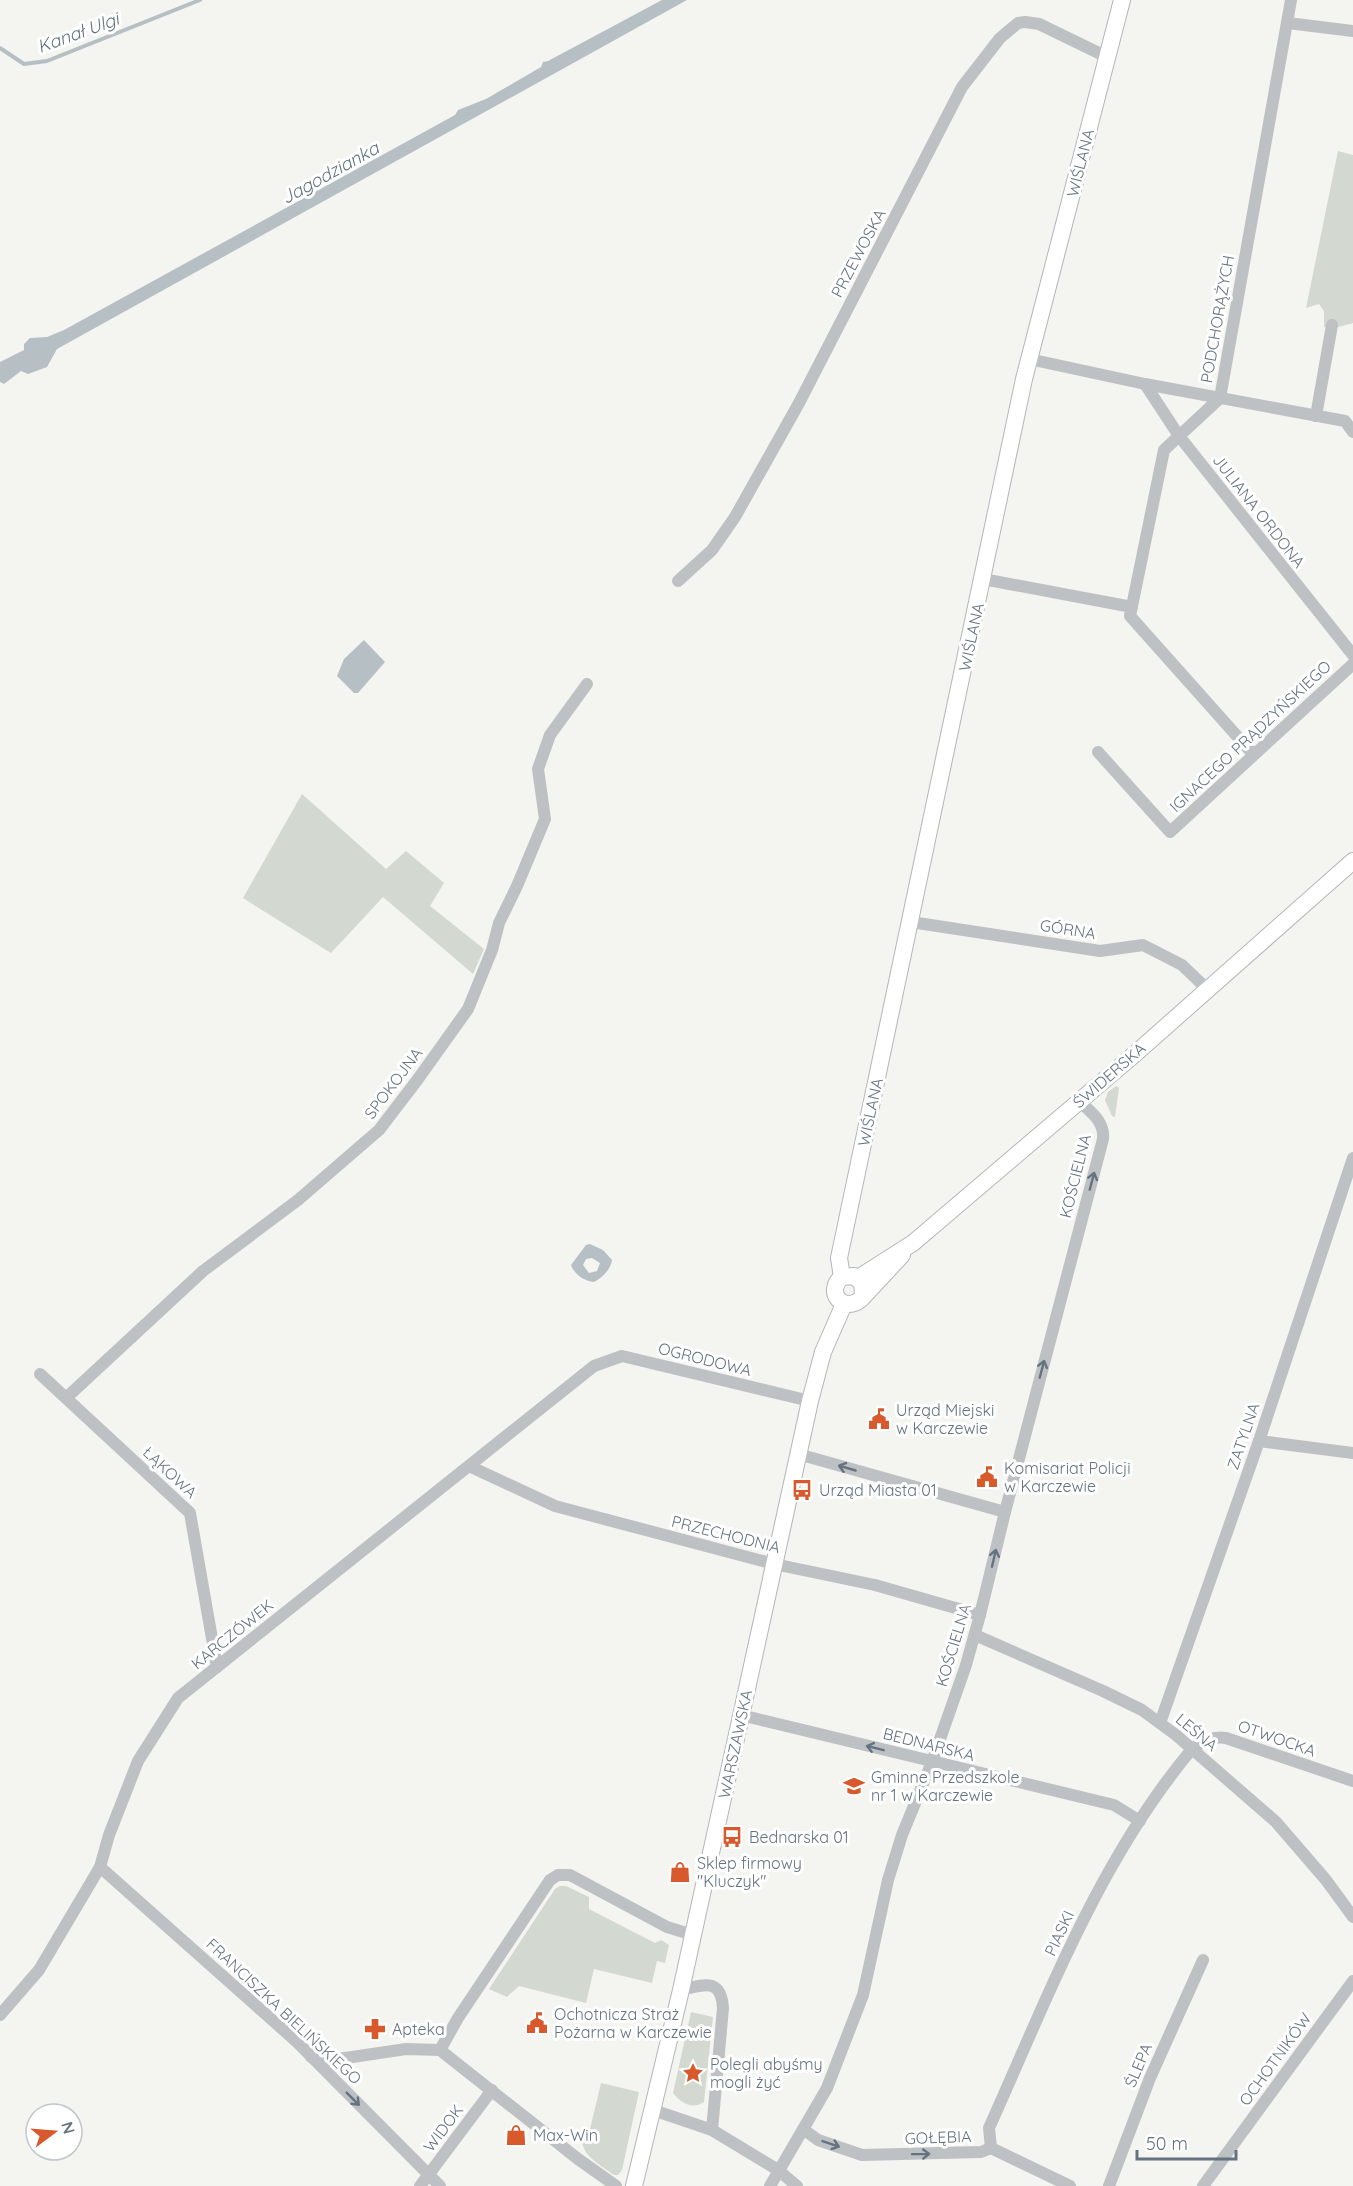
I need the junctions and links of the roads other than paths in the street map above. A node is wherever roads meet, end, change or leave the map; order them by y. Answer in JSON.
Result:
{"nodes":[{"id":1,"x":1122,"y":0,"type":"edge"},
{"id":2,"x":1291,"y":0,"type":"edge"},
{"id":3,"x":1288,"y":23,"type":"junction"},
{"id":4,"x":1353,"y":31,"type":"edge"},
{"id":5,"x":1107,"y":57,"type":"junction"},
{"id":6,"x":1332,"y":325,"type":"dead end"},
{"id":7,"x":1029,"y":359,"type":"junction"},
{"id":8,"x":1144,"y":384,"type":"junction"},
{"id":9,"x":1220,"y":398,"type":"junction"},
{"id":10,"x":1316,"y":416,"type":"junction"},
{"id":11,"x":1353,"y":432,"type":"edge"},
{"id":12,"x":1179,"y":436,"type":"junction"},
{"id":13,"x":983,"y":579,"type":"junction"},
{"id":14,"x":678,"y":581,"type":"dead end"},
{"id":15,"x":1132,"y":607,"type":"junction"},
{"id":16,"x":1353,"y":655,"type":"edge"},
{"id":17,"x":1353,"y":664,"type":"edge"},
{"id":18,"x":587,"y":684,"type":"dead end"},
{"id":19,"x":1098,"y":752,"type":"dead end"},
{"id":20,"x":1253,"y":754,"type":"junction"},
{"id":21,"x":1353,"y":861,"type":"edge"},
{"id":22,"x":911,"y":922,"type":"junction"},
{"id":23,"x":1207,"y":989,"type":"junction"},
{"id":24,"x":1080,"y":1101,"type":"junction"},
{"id":25,"x":1353,"y":1158,"type":"edge"},
{"id":26,"x":854,"y":1283,"type":"junction"},
{"id":27,"x":843,"y":1304,"type":"junction"},
{"id":28,"x":594,"y":1366,"type":"joint"},
{"id":29,"x":40,"y":1374,"type":"dead end"},
{"id":30,"x":66,"y":1398,"type":"junction"},
{"id":31,"x":810,"y":1401,"type":"junction"},
{"id":32,"x":1259,"y":1442,"type":"junction"},
{"id":33,"x":1353,"y":1453,"type":"edge"},
{"id":34,"x":798,"y":1454,"type":"junction"},
{"id":35,"x":469,"y":1466,"type":"junction"},
{"id":36,"x":1005,"y":1512,"type":"junction"},
{"id":37,"x":774,"y":1564,"type":"junction"},
{"id":38,"x":980,"y":1615,"type":"junction"},
{"id":39,"x":975,"y":1635,"type":"junction"},
{"id":40,"x":217,"y":1666,"type":"junction"},
{"id":41,"x":741,"y":1715,"type":"junction"},
{"id":42,"x":1160,"y":1724,"type":"junction"},
{"id":43,"x":1192,"y":1749,"type":"junction"},
{"id":44,"x":932,"y":1762,"type":"junction"},
{"id":45,"x":1353,"y":1781,"type":"edge"},
{"id":46,"x":1140,"y":1821,"type":"junction"},
{"id":47,"x":100,"y":1867,"type":"junction"},
{"id":48,"x":1353,"y":1917,"type":"edge"},
{"id":49,"x":693,"y":1935,"type":"junction"},
{"id":50,"x":1203,"y":1960,"type":"dead end"},
{"id":51,"x":1353,"y":1981,"type":"edge"},
{"id":52,"x":681,"y":1990,"type":"junction"},
{"id":53,"x":0,"y":2015,"type":"edge"},
{"id":54,"x":440,"y":2050,"type":"junction"},
{"id":55,"x":311,"y":2057,"type":"junction"},
{"id":56,"x":492,"y":2090,"type":"junction"},
{"id":57,"x":653,"y":2110,"type":"junction"},
{"id":58,"x":802,"y":2129,"type":"junction"},
{"id":59,"x":712,"y":2130,"type":"junction"},
{"id":60,"x":991,"y":2148,"type":"junction"},
{"id":61,"x":778,"y":2170,"type":"junction"},
{"id":62,"x":428,"y":2176,"type":"junction"},
{"id":63,"x":420,"y":2186,"type":"edge"},
{"id":64,"x":440,"y":2186,"type":"edge"},
{"id":65,"x":616,"y":2186,"type":"edge"},
{"id":66,"x":634,"y":2186,"type":"edge"},
{"id":67,"x":770,"y":2186,"type":"edge"},
{"id":68,"x":797,"y":2186,"type":"edge"},
{"id":69,"x":1070,"y":2186,"type":"edge"},
{"id":70,"x":1109,"y":2186,"type":"edge"},
{"id":71,"x":1203,"y":2186,"type":"edge"}],
"edges":[{"from":1,"to":5,"type":"street","name":"WIŚLANA"},
{"from":2,"to":3,"type":"street","name":"PODCHORĄŻYCH"},
{"from":3,"to":4,"type":"street"},
{"from":3,"to":9,"type":"street","name":"PODCHORĄŻYCH"},
{"from":5,"to":7,"type":"street","name":"WIŚLANA"},
{"from":5,"to":14,"type":"street","name":"PRZEWOSKA"},
{"from":6,"to":10,"type":"street"},
{"from":7,"to":8,"type":"street"},
{"from":7,"to":13,"type":"street","name":"WIŚLANA"},
{"from":8,"to":9,"type":"street"},
{"from":8,"to":12,"type":"street","name":"JULIANA ORDONA"},
{"from":9,"to":10,"type":"street"},
{"from":9,"to":12,"type":"street","name":"PODCHORĄŻYCH"},
{"from":10,"to":11,"type":"street"},
{"from":12,"to":15,"type":"street","name":"PODCHORĄŻYCH"},
{"from":12,"to":16,"type":"street","name":"JULIANA ORDONA"},
{"from":13,"to":15,"type":"street"},
{"from":13,"to":22,"type":"street","name":"WIŚLANA"},
{"from":15,"to":20,"type":"street"},
{"from":17,"to":20,"type":"street","name":"IGNACEGO PRĄDZYŃSKIEGO"},
{"from":18,"to":30,"type":"street","name":"SPOKOJNA"},
{"from":19,"to":20,"type":"street","name":"IGNACEGO PRĄDZYŃSKIEGO"},
{"from":21,"to":23,"type":"street","name":"ŚWIDERSKA"},
{"from":22,"to":23,"type":"street","name":"GÓRNA"},
{"from":22,"to":26,"type":"street","name":"WIŚLANA"},
{"from":23,"to":24,"type":"street","name":"ŚWIDERSKA"},
{"from":24,"to":26,"type":"street","name":"ŚWIDERSKA"},
{"from":36,"to":24,"type":"street","name":"KOŚCIELNA","one_way":true},
{"from":25,"to":32,"type":"street","name":"ZATYLNA"},
{"from":26,"to":27,"type":"street"},
{"from":26,"to":27,"type":"street"},
{"from":27,"to":31,"type":"street","name":"WARSZAWSKA"},
{"from":28,"to":31,"type":"street","name":"OGRODOWA"},
{"from":28,"to":35,"type":"street","name":"KARCZÓWEK"},
{"from":29,"to":30,"type":"street","name":"ŁĄKOWA"},
{"from":30,"to":40,"type":"street","name":"ŁĄKOWA"},
{"from":31,"to":34,"type":"street","name":"WARSZAWSKA"},
{"from":32,"to":33,"type":"street"},
{"from":32,"to":42,"type":"street","name":"ZATYLNA"},
{"from":36,"to":34,"type":"street","one_way":true},
{"from":34,"to":37,"type":"street","name":"WARSZAWSKA"},
{"from":35,"to":37,"type":"street","name":"PRZECHODNIA"},
{"from":35,"to":40,"type":"street","name":"KARCZÓWEK"},
{"from":38,"to":36,"type":"street","name":"KOŚCIELNA","one_way":true},
{"from":37,"to":38,"type":"street","name":"PRZECHODNIA"},
{"from":37,"to":41,"type":"street","name":"WARSZAWSKA"},
{"from":38,"to":39,"type":"street","name":"KOŚCIELNA"},
{"from":39,"to":42,"type":"street","name":"LEŚNA"},
{"from":39,"to":44,"type":"street","name":"KOŚCIELNA"},
{"from":40,"to":47,"type":"street","name":"KARCZÓWEK"},
{"from":44,"to":41,"type":"street","name":"BEDNARSKA","one_way":true},
{"from":41,"to":49,"type":"street","name":"WARSZAWSKA"},
{"from":42,"to":43,"type":"street","name":"LEŚNA"},
{"from":43,"to":45,"type":"street","name":"OTWOCKA"},
{"from":43,"to":46,"type":"street","name":"PIASKI"},
{"from":43,"to":48,"type":"street","name":"LEŚNA"},
{"from":44,"to":46,"type":"street","name":"BEDNARSKA"},
{"from":44,"to":58,"type":"street","name":"KOŚCIELNA"},
{"from":46,"to":60,"type":"street","name":"PIASKI"},
{"from":47,"to":53,"type":"street","name":"KARCZÓWEK"},
{"from":47,"to":55,"type":"street","name":"FRANCISZKA BIELIŃSKIEGO"},
{"from":49,"to":52,"type":"street","name":"WARSZAWSKA"},
{"from":49,"to":54,"type":"street"},
{"from":50,"to":70,"type":"street","name":"ŚLEPA"},
{"from":51,"to":71,"type":"street","name":"OCHOTNIKÓW"},
{"from":52,"to":57,"type":"street","name":"WARSZAWSKA"},
{"from":52,"to":59,"type":"street"},
{"from":54,"to":55,"type":"street"},
{"from":54,"to":56,"type":"street"},
{"from":55,"to":62,"type":"street","name":"FRANCISZKA BIELIŃSKIEGO","one_way":true},
{"from":56,"to":62,"type":"street","name":"WIDOK"},
{"from":56,"to":65,"type":"street"},
{"from":57,"to":59,"type":"street"},
{"from":57,"to":66,"type":"street","name":"WARSZAWSKA"},
{"from":58,"to":60,"type":"street","name":"GOŁĘBIA","one_way":true},
{"from":58,"to":61,"type":"street","name":"KOŚCIELNA"},
{"from":59,"to":61,"type":"street"},
{"from":60,"to":69,"type":"street","name":"GOŁĘBIA"},
{"from":61,"to":67,"type":"street","name":"KOŚCIELNA"},
{"from":61,"to":68,"type":"street"},
{"from":62,"to":63,"type":"street","name":"WIDOK"},
{"from":62,"to":64,"type":"street","name":"FRANCISZKA BIELIŃSKIEGO"}]}
